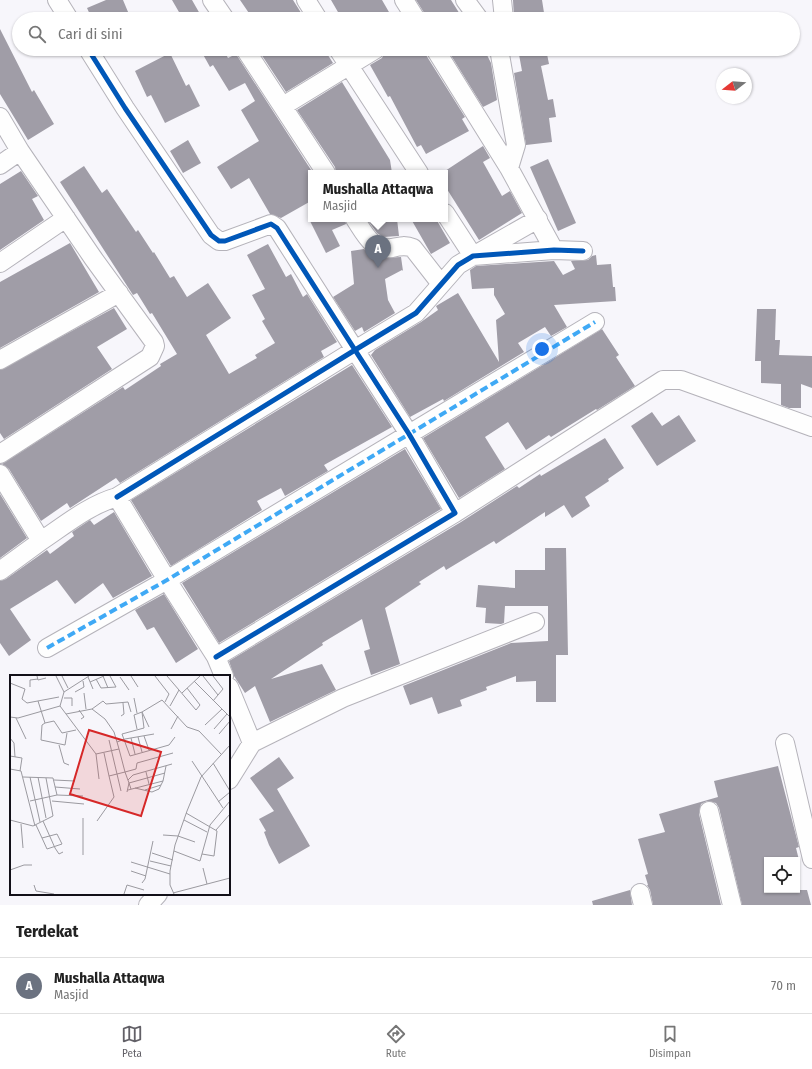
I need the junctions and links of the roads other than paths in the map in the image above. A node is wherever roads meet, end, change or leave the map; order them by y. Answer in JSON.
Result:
{"nodes":[{"id":1,"x":57,"y":0,"type":"edge"},
{"id":2,"x":212,"y":0,"type":"edge"},
{"id":3,"x":306,"y":0,"type":"edge"},
{"id":4,"x":404,"y":0,"type":"edge"},
{"id":5,"x":465,"y":0,"type":"edge"},
{"id":6,"x":502,"y":0,"type":"edge"},
{"id":7,"x":65,"y":12,"type":"edge"},
{"id":8,"x":220,"y":12,"type":"edge"},
{"id":9,"x":314,"y":12,"type":"edge"},
{"id":10,"x":412,"y":12,"type":"edge"},
{"id":11,"x":474,"y":12,"type":"edge"},
{"id":12,"x":503,"y":12,"type":"edge"},
{"id":13,"x":92,"y":56,"type":"edge"},
{"id":14,"x":250,"y":56,"type":"edge"},
{"id":15,"x":343,"y":56,"type":"edge"},
{"id":16,"x":365,"y":56,"type":"edge"},
{"id":17,"x":439,"y":56,"type":"edge"},
{"id":18,"x":500,"y":56,"type":"edge"},
{"id":19,"x":349,"y":66,"type":"junction"},
{"id":20,"x":283,"y":106,"type":"junction"},
{"id":21,"x":0,"y":117,"type":"edge"},
{"id":22,"x":20,"y":151,"type":"junction"},
{"id":23,"x":0,"y":165,"type":"edge"},
{"id":24,"x":509,"y":168,"type":"junction"},
{"id":25,"x":324,"y":170,"type":"edge"},
{"id":26,"x":417,"y":170,"type":"edge"},
{"id":27,"x":66,"y":218,"type":"junction"},
{"id":28,"x":448,"y":218,"type":"edge"},
{"id":29,"x":538,"y":218,"type":"junction"},
{"id":30,"x":357,"y":222,"type":"edge"},
{"id":31,"x":554,"y":250,"type":"junction"},
{"id":32,"x":583,"y":251,"type":"dead end"},
{"id":33,"x":473,"y":256,"type":"junction"},
{"id":34,"x":0,"y":263,"type":"edge"},
{"id":35,"x":441,"y":284,"type":"junction"},
{"id":36,"x":119,"y":293,"type":"junction"},
{"id":37,"x":595,"y":322,"type":"dead end"},
{"id":38,"x":354,"y":350,"type":"junction"},
{"id":39,"x":0,"y":360,"type":"edge"},
{"id":40,"x":812,"y":427,"type":"edge"},
{"id":41,"x":409,"y":434,"type":"junction"},
{"id":42,"x":0,"y":454,"type":"edge"},
{"id":43,"x":0,"y":474,"type":"edge"},
{"id":44,"x":117,"y":496,"type":"junction"},
{"id":45,"x":455,"y":513,"type":"junction"},
{"id":46,"x":41,"y":541,"type":"junction"},
{"id":47,"x":0,"y":571,"type":"edge"},
{"id":48,"x":167,"y":580,"type":"junction"},
{"id":49,"x":535,"y":622,"type":"dead end"},
{"id":50,"x":48,"y":648,"type":"dead end"},
{"id":51,"x":216,"y":657,"type":"junction"},
{"id":52,"x":224,"y":675,"type":"edge"},
{"id":53,"x":230,"y":689,"type":"edge"},
{"id":54,"x":252,"y":743,"type":"junction"},
{"id":55,"x":785,"y":743,"type":"dead end"},
{"id":56,"x":230,"y":778,"type":"edge"},
{"id":57,"x":709,"y":811,"type":"dead end"},
{"id":58,"x":812,"y":859,"type":"edge"},
{"id":59,"x":157,"y":895,"type":"edge"},
{"id":60,"x":148,"y":905,"type":"edge"},
{"id":61,"x":732,"y":905,"type":"edge"}],
"edges":[{"from":1,"to":7,"type":"street"},
{"from":2,"to":8,"type":"street"},
{"from":3,"to":9,"type":"street"},
{"from":4,"to":10,"type":"street"},
{"from":5,"to":11,"type":"street"},
{"from":6,"to":12,"type":"street"},
{"from":13,"to":38,"type":"street"},
{"from":14,"to":20,"type":"street"},
{"from":15,"to":19,"type":"street"},
{"from":16,"to":19,"type":"street"},
{"from":17,"to":24,"type":"street"},
{"from":18,"to":24,"type":"street"},
{"from":19,"to":20,"type":"street"},
{"from":19,"to":26,"type":"street"},
{"from":20,"to":25,"type":"street"},
{"from":21,"to":22,"type":"street"},
{"from":22,"to":23,"type":"street"},
{"from":22,"to":27,"type":"street"},
{"from":24,"to":29,"type":"street"},
{"from":27,"to":34,"type":"street"},
{"from":27,"to":36,"type":"street"},
{"from":28,"to":33,"type":"street"},
{"from":29,"to":31,"type":"street"},
{"from":29,"to":33,"type":"street"},
{"from":30,"to":35,"type":"street"},
{"from":31,"to":32,"type":"street"},
{"from":31,"to":33,"type":"street"},
{"from":33,"to":35,"type":"street"},
{"from":35,"to":38,"type":"street"},
{"from":36,"to":39,"type":"street"},
{"from":36,"to":42,"type":"street"},
{"from":37,"to":41,"type":"street"},
{"from":38,"to":41,"type":"street"},
{"from":38,"to":44,"type":"street"},
{"from":40,"to":45,"type":"street"},
{"from":41,"to":45,"type":"street"},
{"from":41,"to":48,"type":"street"},
{"from":43,"to":46,"type":"street"},
{"from":44,"to":46,"type":"street"},
{"from":44,"to":48,"type":"street"},
{"from":45,"to":51,"type":"street"},
{"from":46,"to":47,"type":"street"},
{"from":48,"to":50,"type":"street"},
{"from":48,"to":51,"type":"street"},
{"from":49,"to":54,"type":"street"},
{"from":51,"to":52,"type":"street"},
{"from":53,"to":54,"type":"street"},
{"from":54,"to":56,"type":"street"},
{"from":55,"to":58,"type":"street"},
{"from":57,"to":61,"type":"street"},
{"from":59,"to":60,"type":"street"}]}
